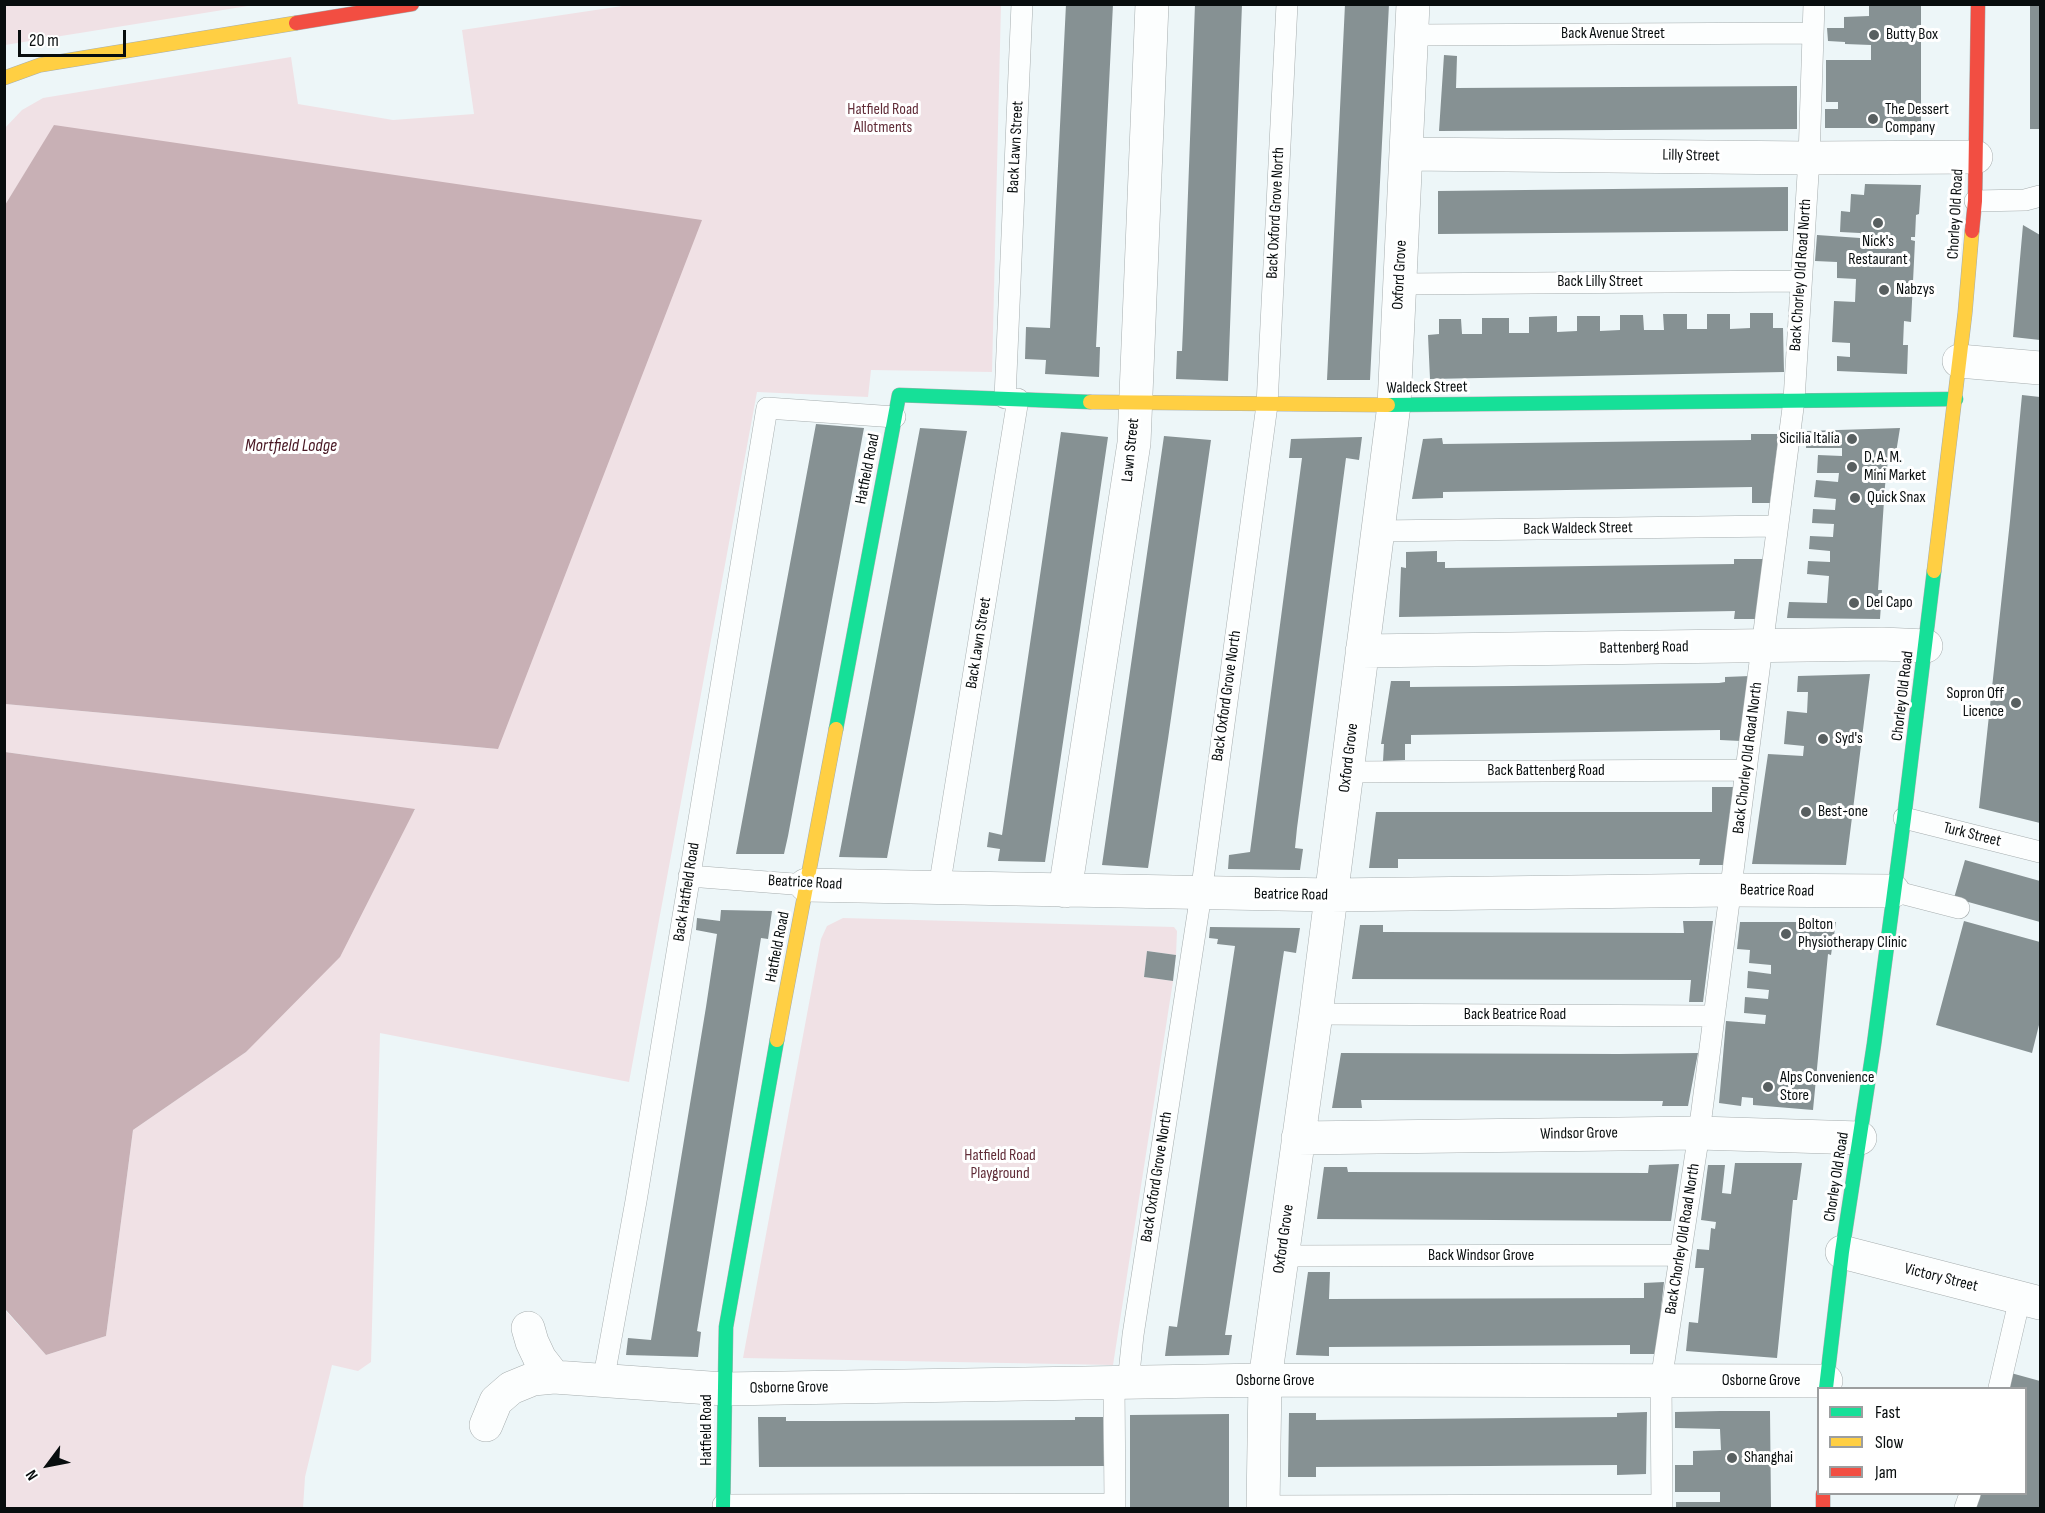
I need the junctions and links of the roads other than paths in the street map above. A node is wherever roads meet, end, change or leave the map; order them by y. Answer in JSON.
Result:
{"nodes":[{"id":1,"x":412,"y":4,"type":"edge"},
{"id":2,"x":1022,"y":4,"type":"edge"},
{"id":3,"x":1152,"y":4,"type":"edge"},
{"id":4,"x":1287,"y":4,"type":"edge"},
{"id":5,"x":1814,"y":4,"type":"edge"},
{"id":6,"x":1978,"y":4,"type":"edge"},
{"id":7,"x":1413,"y":20,"type":"edge"},
{"id":8,"x":1813,"y":33,"type":"junction"},
{"id":9,"x":4,"y":78,"type":"edge"},
{"id":10,"x":1406,"y":154,"type":"junction"},
{"id":11,"x":1976,"y":157,"type":"junction"},
{"id":12,"x":1809,"y":158,"type":"junction"},
{"id":13,"x":2040,"y":196,"type":"edge"},
{"id":14,"x":1975,"y":201,"type":"junction"},
{"id":15,"x":1801,"y":281,"type":"junction"},
{"id":16,"x":1400,"y":284,"type":"junction"},
{"id":17,"x":1959,"y":361,"type":"junction"},
{"id":18,"x":2040,"y":368,"type":"edge"},
{"id":19,"x":899,"y":395,"type":"joint"},
{"id":20,"x":1011,"y":399,"type":"junction"},
{"id":21,"x":1956,"y":399,"type":"junction"},
{"id":22,"x":1794,"y":400,"type":"junction"},
{"id":23,"x":1136,"y":404,"type":"junction"},
{"id":24,"x":1267,"y":405,"type":"junction"},
{"id":25,"x":1394,"y":405,"type":"junction"},
{"id":26,"x":895,"y":417,"type":"junction"},
{"id":27,"x":1777,"y":526,"type":"junction"},
{"id":28,"x":1378,"y":531,"type":"junction"},
{"id":29,"x":1762,"y":646,"type":"junction"},
{"id":30,"x":1926,"y":646,"type":"junction"},
{"id":31,"x":1362,"y":651,"type":"junction"},
{"id":32,"x":1746,"y":770,"type":"junction"},
{"id":33,"x":1347,"y":772,"type":"junction"},
{"id":34,"x":1904,"y":818,"type":"junction"},
{"id":35,"x":2040,"y":852,"type":"edge"},
{"id":36,"x":689,"y":876,"type":"junction"},
{"id":37,"x":806,"y":885,"type":"junction"},
{"id":38,"x":939,"y":888,"type":"junction"},
{"id":39,"x":1730,"y":890,"type":"junction"},
{"id":40,"x":1065,"y":891,"type":"junction"},
{"id":41,"x":1893,"y":891,"type":"junction"},
{"id":42,"x":1201,"y":894,"type":"junction"},
{"id":43,"x":1332,"y":895,"type":"junction"},
{"id":44,"x":1959,"y":908,"type":"dead end"},
{"id":45,"x":1316,"y":1014,"type":"junction"},
{"id":46,"x":1714,"y":1016,"type":"junction"},
{"id":47,"x":1699,"y":1133,"type":"junction"},
{"id":48,"x":1298,"y":1138,"type":"junction"},
{"id":49,"x":1860,"y":1138,"type":"junction"},
{"id":50,"x":1842,"y":1252,"type":"junction"},
{"id":51,"x":1680,"y":1255,"type":"junction"},
{"id":52,"x":1282,"y":1256,"type":"junction"},
{"id":53,"x":2030,"y":1300,"type":"edge"},
{"id":54,"x":528,"y":1328,"type":"dead end"},
{"id":55,"x":554,"y":1377,"type":"junction"},
{"id":56,"x":1265,"y":1380,"type":"junction"},
{"id":57,"x":1661,"y":1381,"type":"junction"},
{"id":58,"x":603,"y":1382,"type":"junction"},
{"id":59,"x":1121,"y":1383,"type":"junction"},
{"id":60,"x":1826,"y":1385,"type":"edge"},
{"id":61,"x":2000,"y":1387,"type":"edge"},
{"id":62,"x":723,"y":1389,"type":"junction"},
{"id":63,"x":486,"y":1425,"type":"dead end"},
{"id":64,"x":1115,"y":1506,"type":"edge"},
{"id":65,"x":723,"y":1507,"type":"edge"},
{"id":66,"x":1263,"y":1507,"type":"edge"},
{"id":67,"x":1662,"y":1507,"type":"edge"}],
"edges":[{"from":1,"to":9,"type":"street"},
{"from":2,"to":20,"type":"lane","name":"Back Lawn Street"},
{"from":3,"to":23,"type":"street","name":"Lawn Street"},
{"from":4,"to":24,"type":"lane","name":"Back Oxford Grove North"},
{"from":5,"to":8,"type":"lane","name":"Back Chorley Old Road North"},
{"from":6,"to":11,"type":"street","name":"Chorley Old Road"},
{"from":7,"to":8,"type":"lane","name":"Back Avenue Street"},
{"from":7,"to":10,"type":"street","name":"Oxford Grove"},
{"from":8,"to":12,"type":"lane","name":"Back Chorley Old Road North"},
{"from":10,"to":12,"type":"street","name":"Lilly Street"},
{"from":10,"to":16,"type":"street","name":"Oxford Grove"},
{"from":11,"to":12,"type":"street","name":"Lilly Street"},
{"from":11,"to":14,"type":"street","name":"Chorley Old Road"},
{"from":12,"to":15,"type":"lane","name":"Back Chorley Old Road North"},
{"from":13,"to":14,"type":"lane"},
{"from":14,"to":17,"type":"street","name":"Chorley Old Road"},
{"from":15,"to":16,"type":"lane","name":"Back Lilly Street"},
{"from":15,"to":22,"type":"lane","name":"Back Chorley Old Road North"},
{"from":16,"to":25,"type":"street","name":"Oxford Grove"},
{"from":17,"to":18,"type":"street"},
{"from":17,"to":21,"type":"street","name":"Chorley Old Road"},
{"from":19,"to":20,"type":"street","name":"Waldeck Street"},
{"from":19,"to":26,"type":"street","name":"Hatfield Road"},
{"from":20,"to":23,"type":"street","name":"Waldeck Street"},
{"from":20,"to":38,"type":"lane","name":"Back Lawn Street"},
{"from":21,"to":22,"type":"street","name":"Waldeck Street"},
{"from":21,"to":30,"type":"street","name":"Chorley Old Road"},
{"from":22,"to":25,"type":"street","name":"Waldeck Street"},
{"from":22,"to":27,"type":"lane","name":"Back Chorley Old Road North"},
{"from":23,"to":24,"type":"street","name":"Waldeck Street"},
{"from":23,"to":40,"type":"street","name":"Lawn Street"},
{"from":24,"to":25,"type":"street","name":"Waldeck Street"},
{"from":24,"to":42,"type":"lane","name":"Back Oxford Grove North"},
{"from":25,"to":28,"type":"street","name":"Oxford Grove"},
{"from":26,"to":36,"type":"lane","name":"Back Hatfield Road"},
{"from":26,"to":37,"type":"street","name":"Hatfield Road"},
{"from":27,"to":28,"type":"lane","name":"Back Waldeck Street"},
{"from":27,"to":29,"type":"lane","name":"Back Chorley Old Road North"},
{"from":28,"to":31,"type":"street","name":"Oxford Grove"},
{"from":29,"to":30,"type":"street","name":"Battenberg Road"},
{"from":29,"to":31,"type":"street","name":"Battenberg Road"},
{"from":29,"to":32,"type":"lane","name":"Back Chorley Old Road North"},
{"from":30,"to":34,"type":"street","name":"Chorley Old Road"},
{"from":31,"to":33,"type":"street","name":"Oxford Grove"},
{"from":32,"to":33,"type":"lane","name":"Back Battenberg Road"},
{"from":32,"to":39,"type":"lane","name":"Back Chorley Old Road North"},
{"from":33,"to":43,"type":"street","name":"Oxford Grove"},
{"from":34,"to":35,"type":"lane","name":"Turk Street"},
{"from":34,"to":41,"type":"street","name":"Chorley Old Road"},
{"from":36,"to":37,"type":"lane","name":"Beatrice Road"},
{"from":36,"to":58,"type":"lane","name":"Back Hatfield Road"},
{"from":37,"to":38,"type":"street","name":"Beatrice Road"},
{"from":37,"to":62,"type":"street","name":"Hatfield Road"},
{"from":38,"to":40,"type":"street","name":"Beatrice Road"},
{"from":39,"to":41,"type":"street","name":"Beatrice Road"},
{"from":39,"to":43,"type":"street","name":"Beatrice Road"},
{"from":39,"to":46,"type":"lane","name":"Back Chorley Old Road North"},
{"from":40,"to":42,"type":"street","name":"Beatrice Road"},
{"from":41,"to":44,"type":"lane"},
{"from":41,"to":49,"type":"street","name":"Chorley Old Road"},
{"from":42,"to":43,"type":"street","name":"Beatrice Road"},
{"from":42,"to":59,"type":"lane","name":"Back Oxford Grove North"},
{"from":43,"to":45,"type":"street","name":"Oxford Grove"},
{"from":45,"to":46,"type":"lane","name":"Back Beatrice Road"},
{"from":45,"to":48,"type":"street","name":"Oxford Grove"},
{"from":46,"to":47,"type":"lane","name":"Back Chorley Old Road North"},
{"from":47,"to":48,"type":"street","name":"Windsor Grove"},
{"from":47,"to":49,"type":"street","name":"Windsor Grove"},
{"from":47,"to":51,"type":"lane","name":"Back Chorley Old Road North"},
{"from":48,"to":52,"type":"street","name":"Oxford Grove"},
{"from":49,"to":50,"type":"street","name":"Chorley Old Road"},
{"from":50,"to":53,"type":"street","name":"Victory Street"},
{"from":50,"to":60,"type":"street","name":"Chorley Old Road"},
{"from":51,"to":52,"type":"lane","name":"Back Windsor Grove"},
{"from":51,"to":57,"type":"lane","name":"Back Chorley Old Road North"},
{"from":52,"to":56,"type":"street","name":"Oxford Grove"},
{"from":53,"to":61,"type":"lane"},
{"from":54,"to":55,"type":"street"},
{"from":55,"to":58,"type":"street"},
{"from":55,"to":63,"type":"street"},
{"from":56,"to":57,"type":"street","name":"Osborne Grove"},
{"from":56,"to":59,"type":"street","name":"Osborne Grove"},
{"from":56,"to":66,"type":"street","name":"Oxford Grove"},
{"from":57,"to":60,"type":"street","name":"Osborne Grove"},
{"from":57,"to":67,"type":"lane","name":"Back Chorley Old Road North"},
{"from":58,"to":62,"type":"street"},
{"from":59,"to":62,"type":"street","name":"Osborne Grove"},
{"from":59,"to":64,"type":"lane","name":"Back Oxford Grove North"},
{"from":62,"to":65,"type":"street","name":"Hatfield Road"},
{"from":64,"to":65,"type":"lane"},
{"from":66,"to":67,"type":"lane"}]}
